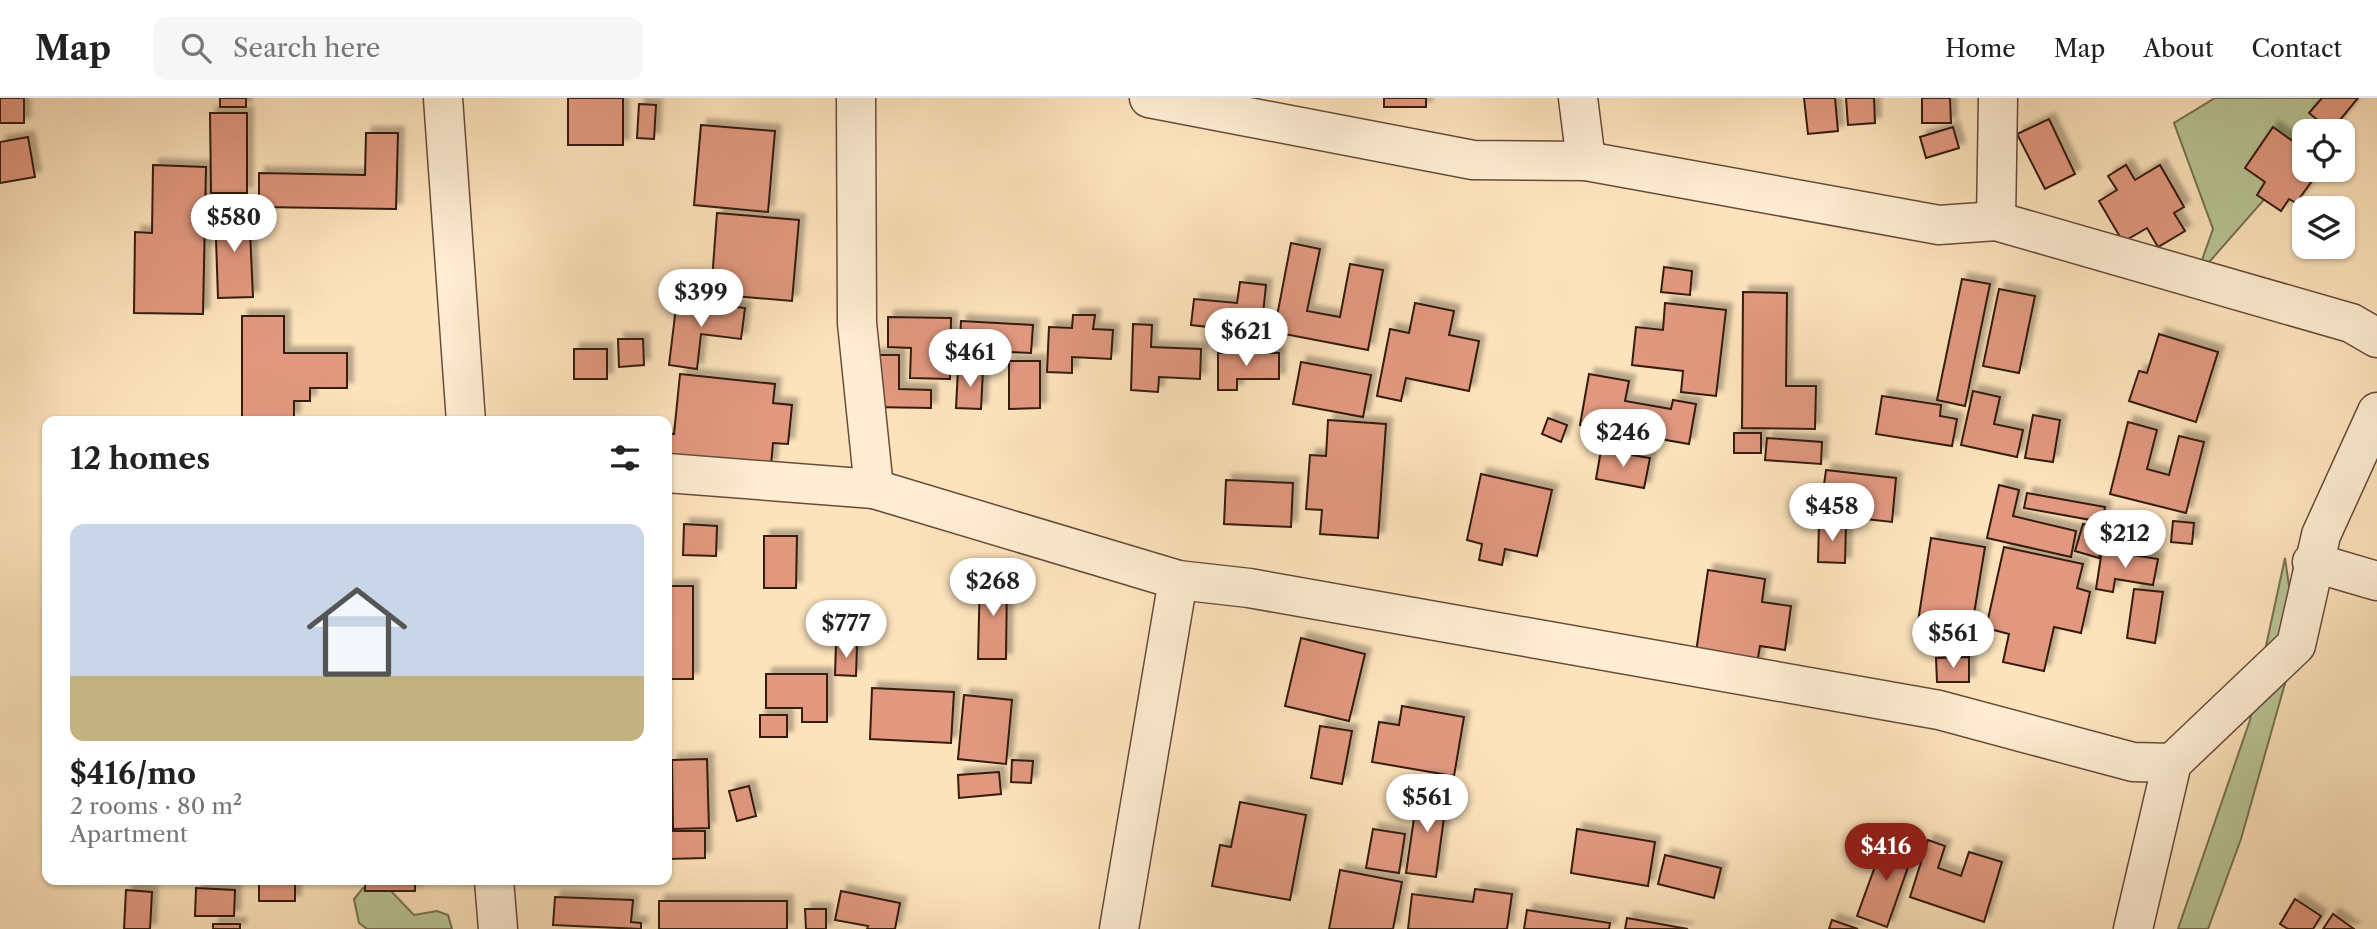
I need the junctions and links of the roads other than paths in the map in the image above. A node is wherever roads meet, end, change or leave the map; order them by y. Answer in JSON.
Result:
{"nodes":[{"id":1,"x":443,"y":98,"type":"edge"},
{"id":2,"x":856,"y":98,"type":"edge"},
{"id":3,"x":1149,"y":98,"type":"edge"},
{"id":4,"x":1578,"y":98,"type":"edge"},
{"id":5,"x":1998,"y":98,"type":"edge"},
{"id":6,"x":1586,"y":161,"type":"junction"},
{"id":7,"x":1996,"y":221,"type":"junction"},
{"id":8,"x":2377,"y":338,"type":"edge"},
{"id":9,"x":2377,"y":412,"type":"edge"},
{"id":10,"x":466,"y":416,"type":"edge"},
{"id":11,"x":672,"y":473,"type":"edge"},
{"id":12,"x":874,"y":489,"type":"junction"},
{"id":13,"x":2312,"y":562,"type":"junction"},
{"id":14,"x":1178,"y":580,"type":"junction"},
{"id":15,"x":2377,"y":581,"type":"edge"},
{"id":16,"x":2172,"y":763,"type":"junction"},
{"id":17,"x":494,"y":885,"type":"edge"},
{"id":18,"x":498,"y":929,"type":"edge"},
{"id":19,"x":1119,"y":929,"type":"edge"},
{"id":20,"x":2133,"y":929,"type":"edge"}],
"edges":[{"from":1,"to":10,"type":"street"},
{"from":2,"to":12,"type":"street"},
{"from":3,"to":6,"type":"street"},
{"from":4,"to":6,"type":"street"},
{"from":5,"to":7,"type":"street"},
{"from":6,"to":7,"type":"street"},
{"from":7,"to":8,"type":"street"},
{"from":9,"to":13,"type":"street"},
{"from":11,"to":12,"type":"street"},
{"from":12,"to":14,"type":"street"},
{"from":13,"to":15,"type":"street"},
{"from":13,"to":16,"type":"street"},
{"from":14,"to":16,"type":"street"},
{"from":14,"to":19,"type":"street"},
{"from":16,"to":20,"type":"street"},
{"from":17,"to":18,"type":"street"}]}
